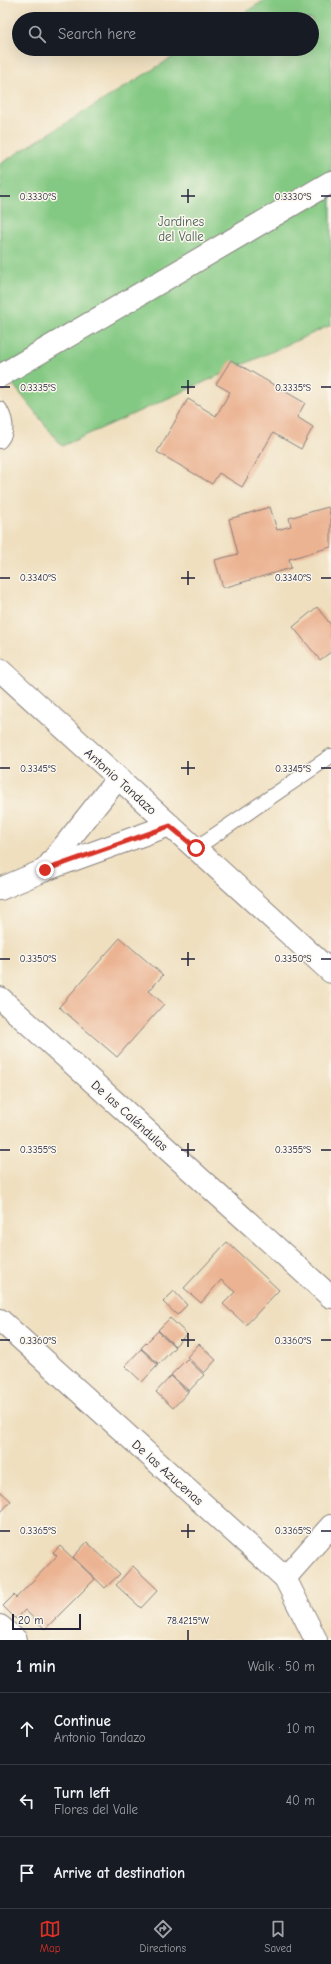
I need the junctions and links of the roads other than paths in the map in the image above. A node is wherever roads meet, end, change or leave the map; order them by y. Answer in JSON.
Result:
{"nodes":[{"id":1,"x":331,"y":182,"type":"edge"},
{"id":2,"x":0,"y":376,"type":"edge"},
{"id":3,"x":0,"y":409,"type":"edge"},
{"id":4,"x":0,"y":441,"type":"edge"},
{"id":5,"x":0,"y":670,"type":"edge"},
{"id":6,"x":331,"y":756,"type":"edge"},
{"id":7,"x":118,"y":778,"type":"junction"},
{"id":8,"x":170,"y":826,"type":"junction"},
{"id":9,"x":196,"y":848,"type":"junction"},
{"id":10,"x":45,"y":870,"type":"junction"},
{"id":11,"x":0,"y":889,"type":"edge"},
{"id":12,"x":331,"y":972,"type":"edge"},
{"id":13,"x":0,"y":998,"type":"edge"},
{"id":14,"x":331,"y":1297,"type":"edge"},
{"id":15,"x":0,"y":1320,"type":"edge"},
{"id":16,"x":331,"y":1526,"type":"edge"},
{"id":17,"x":285,"y":1578,"type":"junction"},
{"id":18,"x":0,"y":1626,"type":"edge"},
{"id":19,"x":16,"y":1640,"type":"edge"},
{"id":20,"x":316,"y":1640,"type":"edge"}],
"edges":[{"from":1,"to":2,"type":"street"},
{"from":3,"to":4,"type":"lane"},
{"from":5,"to":7,"type":"street","name":"Antonio Tandazo"},
{"from":6,"to":9,"type":"lane"},
{"from":7,"to":8,"type":"street","name":"Antonio Tandazo"},
{"from":7,"to":10,"type":"street"},
{"from":8,"to":9,"type":"street","name":"Antonio Tandazo"},
{"from":8,"to":10,"type":"street"},
{"from":9,"to":12,"type":"street","name":"Antonio Tandazo"},
{"from":10,"to":11,"type":"street"},
{"from":13,"to":14,"type":"street","name":"De las Caléndulas"},
{"from":15,"to":17,"type":"street","name":"De las Azucenas"},
{"from":16,"to":17,"type":"street"},
{"from":17,"to":20,"type":"street","name":"De las Azucenas"},
{"from":18,"to":19,"type":"street"}]}
